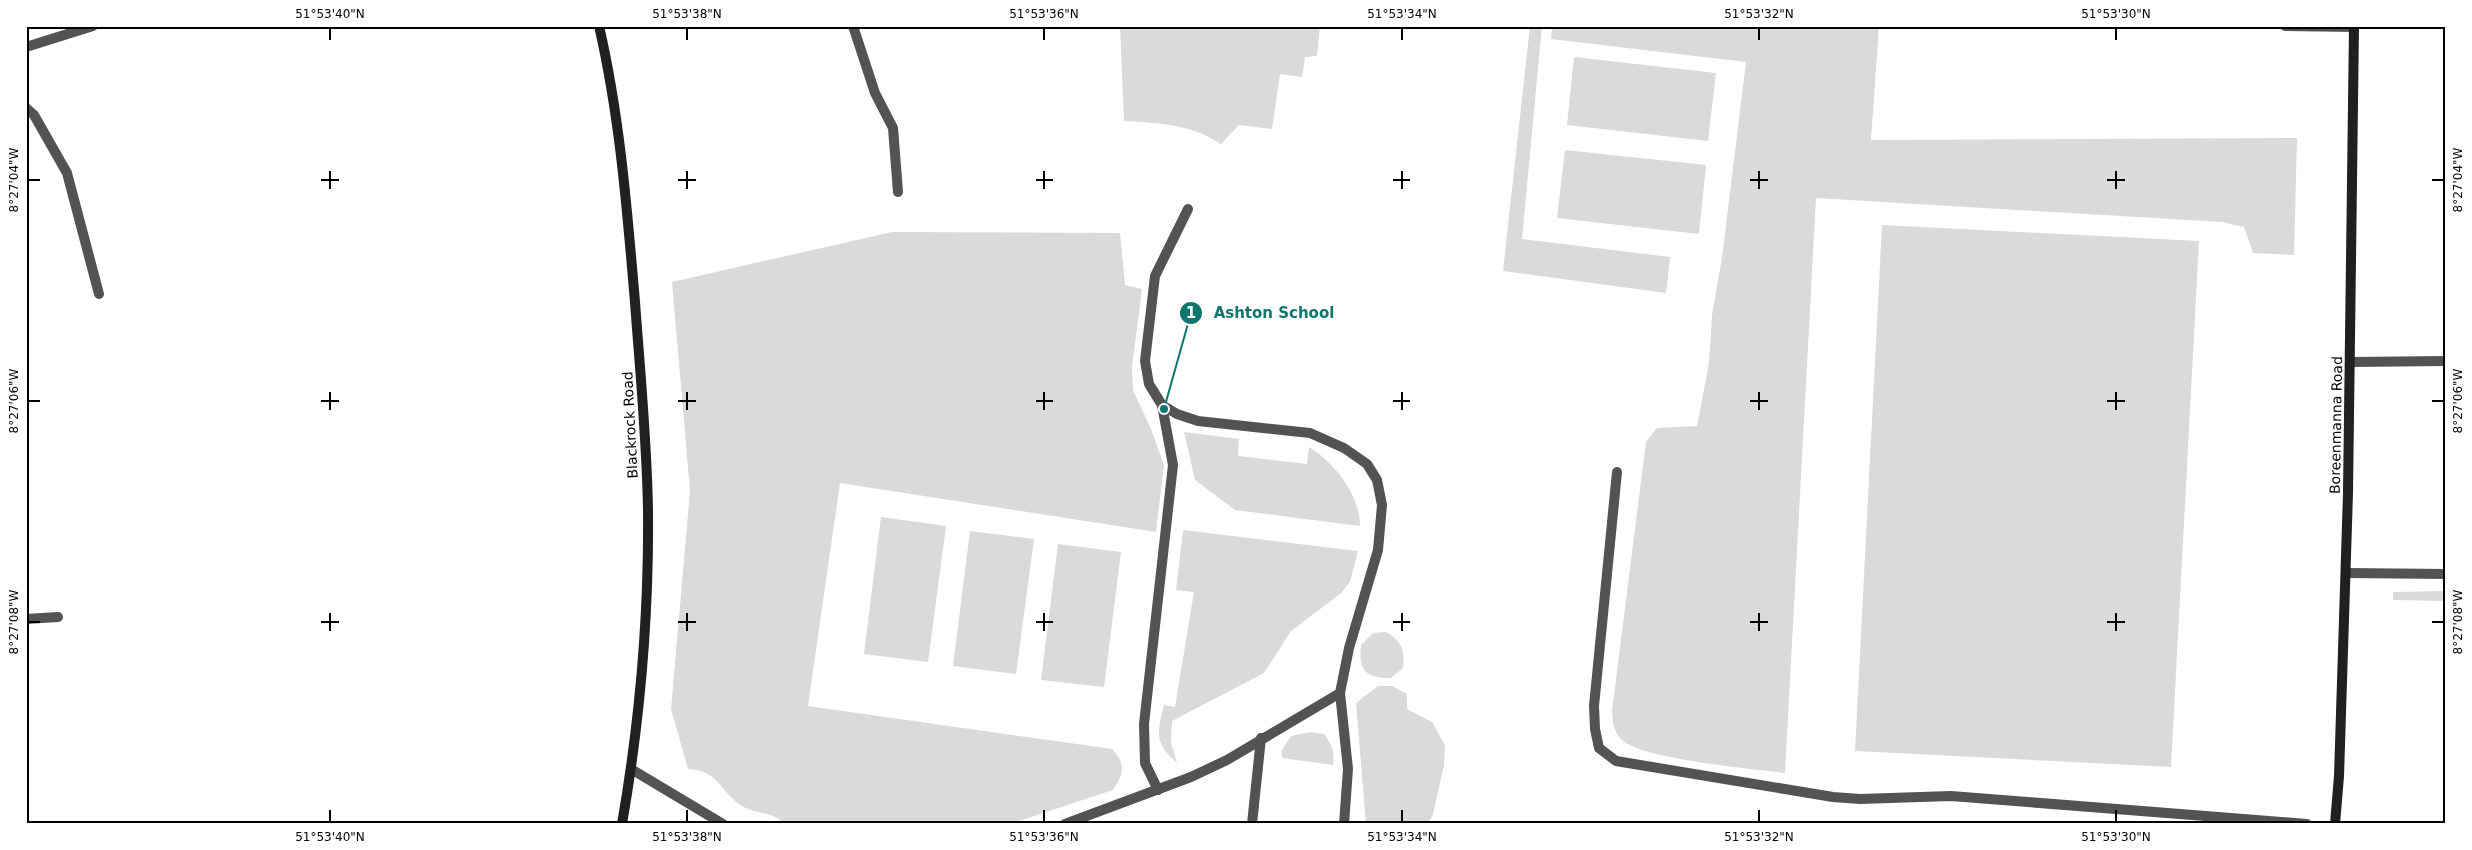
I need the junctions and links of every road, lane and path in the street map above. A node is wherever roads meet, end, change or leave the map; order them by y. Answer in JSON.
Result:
{"nodes":[{"id":1,"x":93,"y":26,"type":"edge"},
{"id":2,"x":598,"y":26,"type":"edge"},
{"id":3,"x":853,"y":26,"type":"edge"},
{"id":4,"x":2285,"y":26,"type":"edge"},
{"id":5,"x":2354,"y":27,"type":"edge"},
{"id":6,"x":26,"y":47,"type":"edge"},
{"id":7,"x":26,"y":108,"type":"edge"},
{"id":8,"x":898,"y":192,"type":"dead end"},
{"id":9,"x":1188,"y":209,"type":"dead end"},
{"id":10,"x":99,"y":294,"type":"dead end"},
{"id":11,"x":2446,"y":360,"type":"edge"},
{"id":12,"x":2351,"y":362,"type":"junction"},
{"id":13,"x":1162,"y":405,"type":"junction"},
{"id":14,"x":1617,"y":472,"type":"dead end"},
{"id":15,"x":2346,"y":573,"type":"junction"},
{"id":16,"x":2446,"y":574,"type":"edge"},
{"id":17,"x":58,"y":617,"type":"dead end"},
{"id":18,"x":26,"y":619,"type":"edge"},
{"id":19,"x":1340,"y":694,"type":"junction"},
{"id":20,"x":1261,"y":738,"type":"junction"},
{"id":21,"x":631,"y":769,"type":"junction"},
{"id":22,"x":1158,"y":790,"type":"junction"},
{"id":23,"x":622,"y":824,"type":"edge"},
{"id":24,"x":723,"y":824,"type":"edge"},
{"id":25,"x":1064,"y":824,"type":"edge"},
{"id":26,"x":1252,"y":824,"type":"edge"},
{"id":27,"x":1344,"y":824,"type":"edge"},
{"id":28,"x":2306,"y":824,"type":"edge"},
{"id":29,"x":2335,"y":824,"type":"edge"}],
"edges":[{"from":1,"to":6,"type":"street"},
{"from":2,"to":21,"type":"street","name":"Blackrock Road"},
{"from":3,"to":8,"type":"street"},
{"from":4,"to":5,"type":"street"},
{"from":5,"to":12,"type":"street","name":"Boreenmanna Road"},
{"from":7,"to":10,"type":"street"},
{"from":9,"to":13,"type":"street"},
{"from":11,"to":12,"type":"street"},
{"from":12,"to":15,"type":"street","name":"Boreenmanna Road"},
{"from":13,"to":19,"type":"street"},
{"from":13,"to":22,"type":"street"},
{"from":14,"to":28,"type":"street"},
{"from":15,"to":16,"type":"street"},
{"from":15,"to":29,"type":"street","name":"Boreenmanna Road"},
{"from":17,"to":18,"type":"street"},
{"from":19,"to":20,"type":"street"},
{"from":19,"to":27,"type":"street"},
{"from":20,"to":22,"type":"street"},
{"from":20,"to":26,"type":"street"},
{"from":21,"to":23,"type":"street","name":"Blackrock Road"},
{"from":21,"to":24,"type":"street"},
{"from":22,"to":25,"type":"street"}]}
